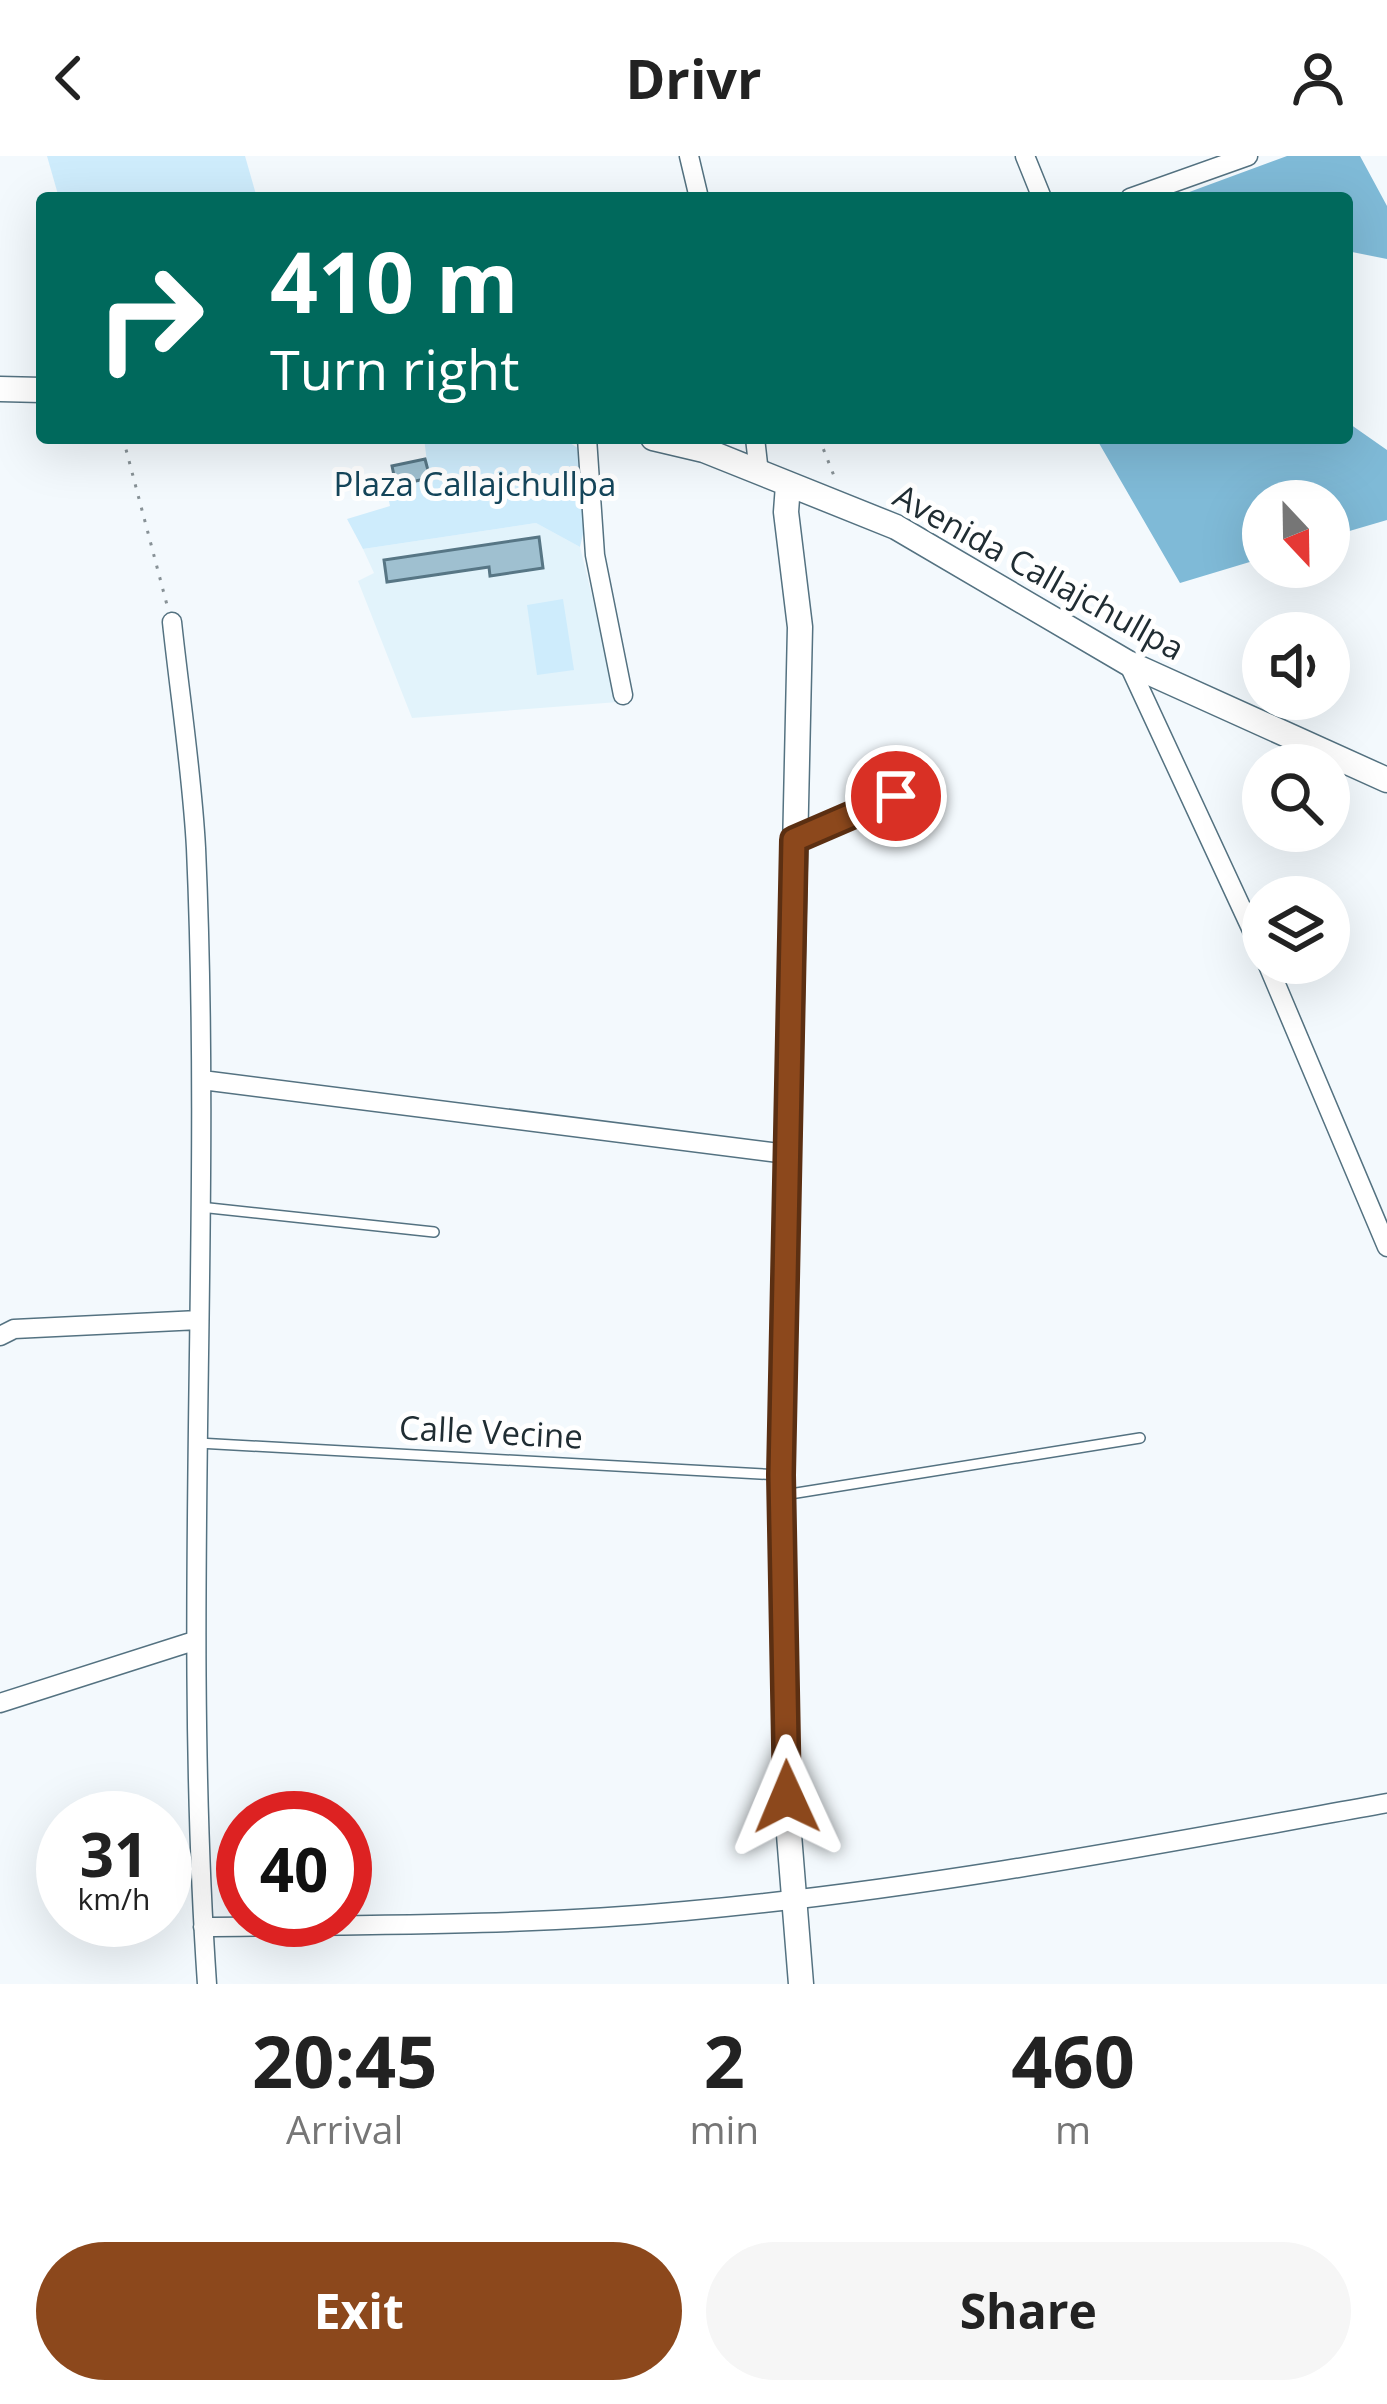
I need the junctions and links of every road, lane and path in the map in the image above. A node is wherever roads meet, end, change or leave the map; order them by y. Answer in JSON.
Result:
{"nodes":[{"id":1,"x":688,"y":156,"type":"edge"},
{"id":2,"x":1024,"y":156,"type":"edge"},
{"id":3,"x":1248,"y":156,"type":"edge"},
{"id":4,"x":697,"y":192,"type":"edge"},
{"id":5,"x":1039,"y":192,"type":"edge"},
{"id":6,"x":1147,"y":192,"type":"edge"},
{"id":7,"x":0,"y":389,"type":"edge"},
{"id":8,"x":36,"y":390,"type":"edge"},
{"id":9,"x":125,"y":444,"type":"edge"},
{"id":10,"x":587,"y":444,"type":"edge"},
{"id":11,"x":678,"y":444,"type":"edge"},
{"id":12,"x":755,"y":444,"type":"edge"},
{"id":13,"x":821,"y":444,"type":"edge"},
{"id":14,"x":759,"y":473,"type":"junction"},
{"id":15,"x":788,"y":485,"type":"junction"},
{"id":16,"x":829,"y":499,"type":"junction"},
{"id":17,"x":172,"y":622,"type":"joint"},
{"id":18,"x":1128,"y":663,"type":"junction"},
{"id":19,"x":623,"y":695,"type":"dead end"},
{"id":20,"x":1387,"y":780,"type":"edge"},
{"id":21,"x":896,"y":796,"type":"dead end"},
{"id":22,"x":794,"y":840,"type":"junction"},
{"id":23,"x":1242,"y":909,"type":"edge"},
{"id":24,"x":1276,"y":984,"type":"edge"},
{"id":25,"x":202,"y":1080,"type":"junction"},
{"id":26,"x":788,"y":1154,"type":"junction"},
{"id":27,"x":200,"y":1207,"type":"junction"},
{"id":28,"x":434,"y":1232,"type":"dead end"},
{"id":29,"x":1387,"y":1246,"type":"edge"},
{"id":30,"x":200,"y":1320,"type":"junction"},
{"id":31,"x":0,"y":1336,"type":"edge"},
{"id":32,"x":1140,"y":1438,"type":"dead end"},
{"id":33,"x":198,"y":1442,"type":"junction"},
{"id":34,"x":783,"y":1485,"type":"junction"},
{"id":35,"x":194,"y":1641,"type":"junction"},
{"id":36,"x":0,"y":1703,"type":"edge"},
{"id":37,"x":1387,"y":1804,"type":"edge"},
{"id":38,"x":791,"y":1898,"type":"junction"},
{"id":39,"x":203,"y":1927,"type":"junction"},
{"id":40,"x":207,"y":1984,"type":"edge"},
{"id":41,"x":801,"y":1984,"type":"edge"}],
"edges":[{"from":1,"to":4,"type":"street"},
{"from":2,"to":5,"type":"street"},
{"from":3,"to":6,"type":"street"},
{"from":7,"to":8,"type":"street"},
{"from":9,"to":17,"type":"path"},
{"from":10,"to":19,"type":"street"},
{"from":11,"to":14,"type":"street","name":"Avenida Callajchullpa"},
{"from":12,"to":14,"type":"street"},
{"from":13,"to":16,"type":"path"},
{"from":14,"to":15,"type":"street","name":"Avenida Callajchullpa"},
{"from":15,"to":16,"type":"street","name":"Avenida Callajchullpa"},
{"from":15,"to":22,"type":"street"},
{"from":16,"to":18,"type":"street","name":"Avenida Callajchullpa"},
{"from":17,"to":25,"type":"street"},
{"from":18,"to":20,"type":"street","name":"Avenida Callajchullpa"},
{"from":18,"to":23,"type":"street"},
{"from":21,"to":22,"type":"lane"},
{"from":22,"to":26,"type":"street"},
{"from":24,"to":29,"type":"street"},
{"from":25,"to":26,"type":"street"},
{"from":25,"to":27,"type":"street"},
{"from":26,"to":34,"type":"street"},
{"from":27,"to":28,"type":"lane"},
{"from":27,"to":30,"type":"street"},
{"from":30,"to":31,"type":"street"},
{"from":30,"to":33,"type":"street"},
{"from":32,"to":34,"type":"lane","name":"Calle Vecine"},
{"from":33,"to":34,"type":"lane","name":"Calle Vecine"},
{"from":33,"to":35,"type":"street"},
{"from":34,"to":38,"type":"street"},
{"from":35,"to":36,"type":"street"},
{"from":35,"to":39,"type":"street"},
{"from":37,"to":38,"type":"street"},
{"from":38,"to":39,"type":"street"},
{"from":38,"to":41,"type":"street"},
{"from":39,"to":40,"type":"street"}]}
